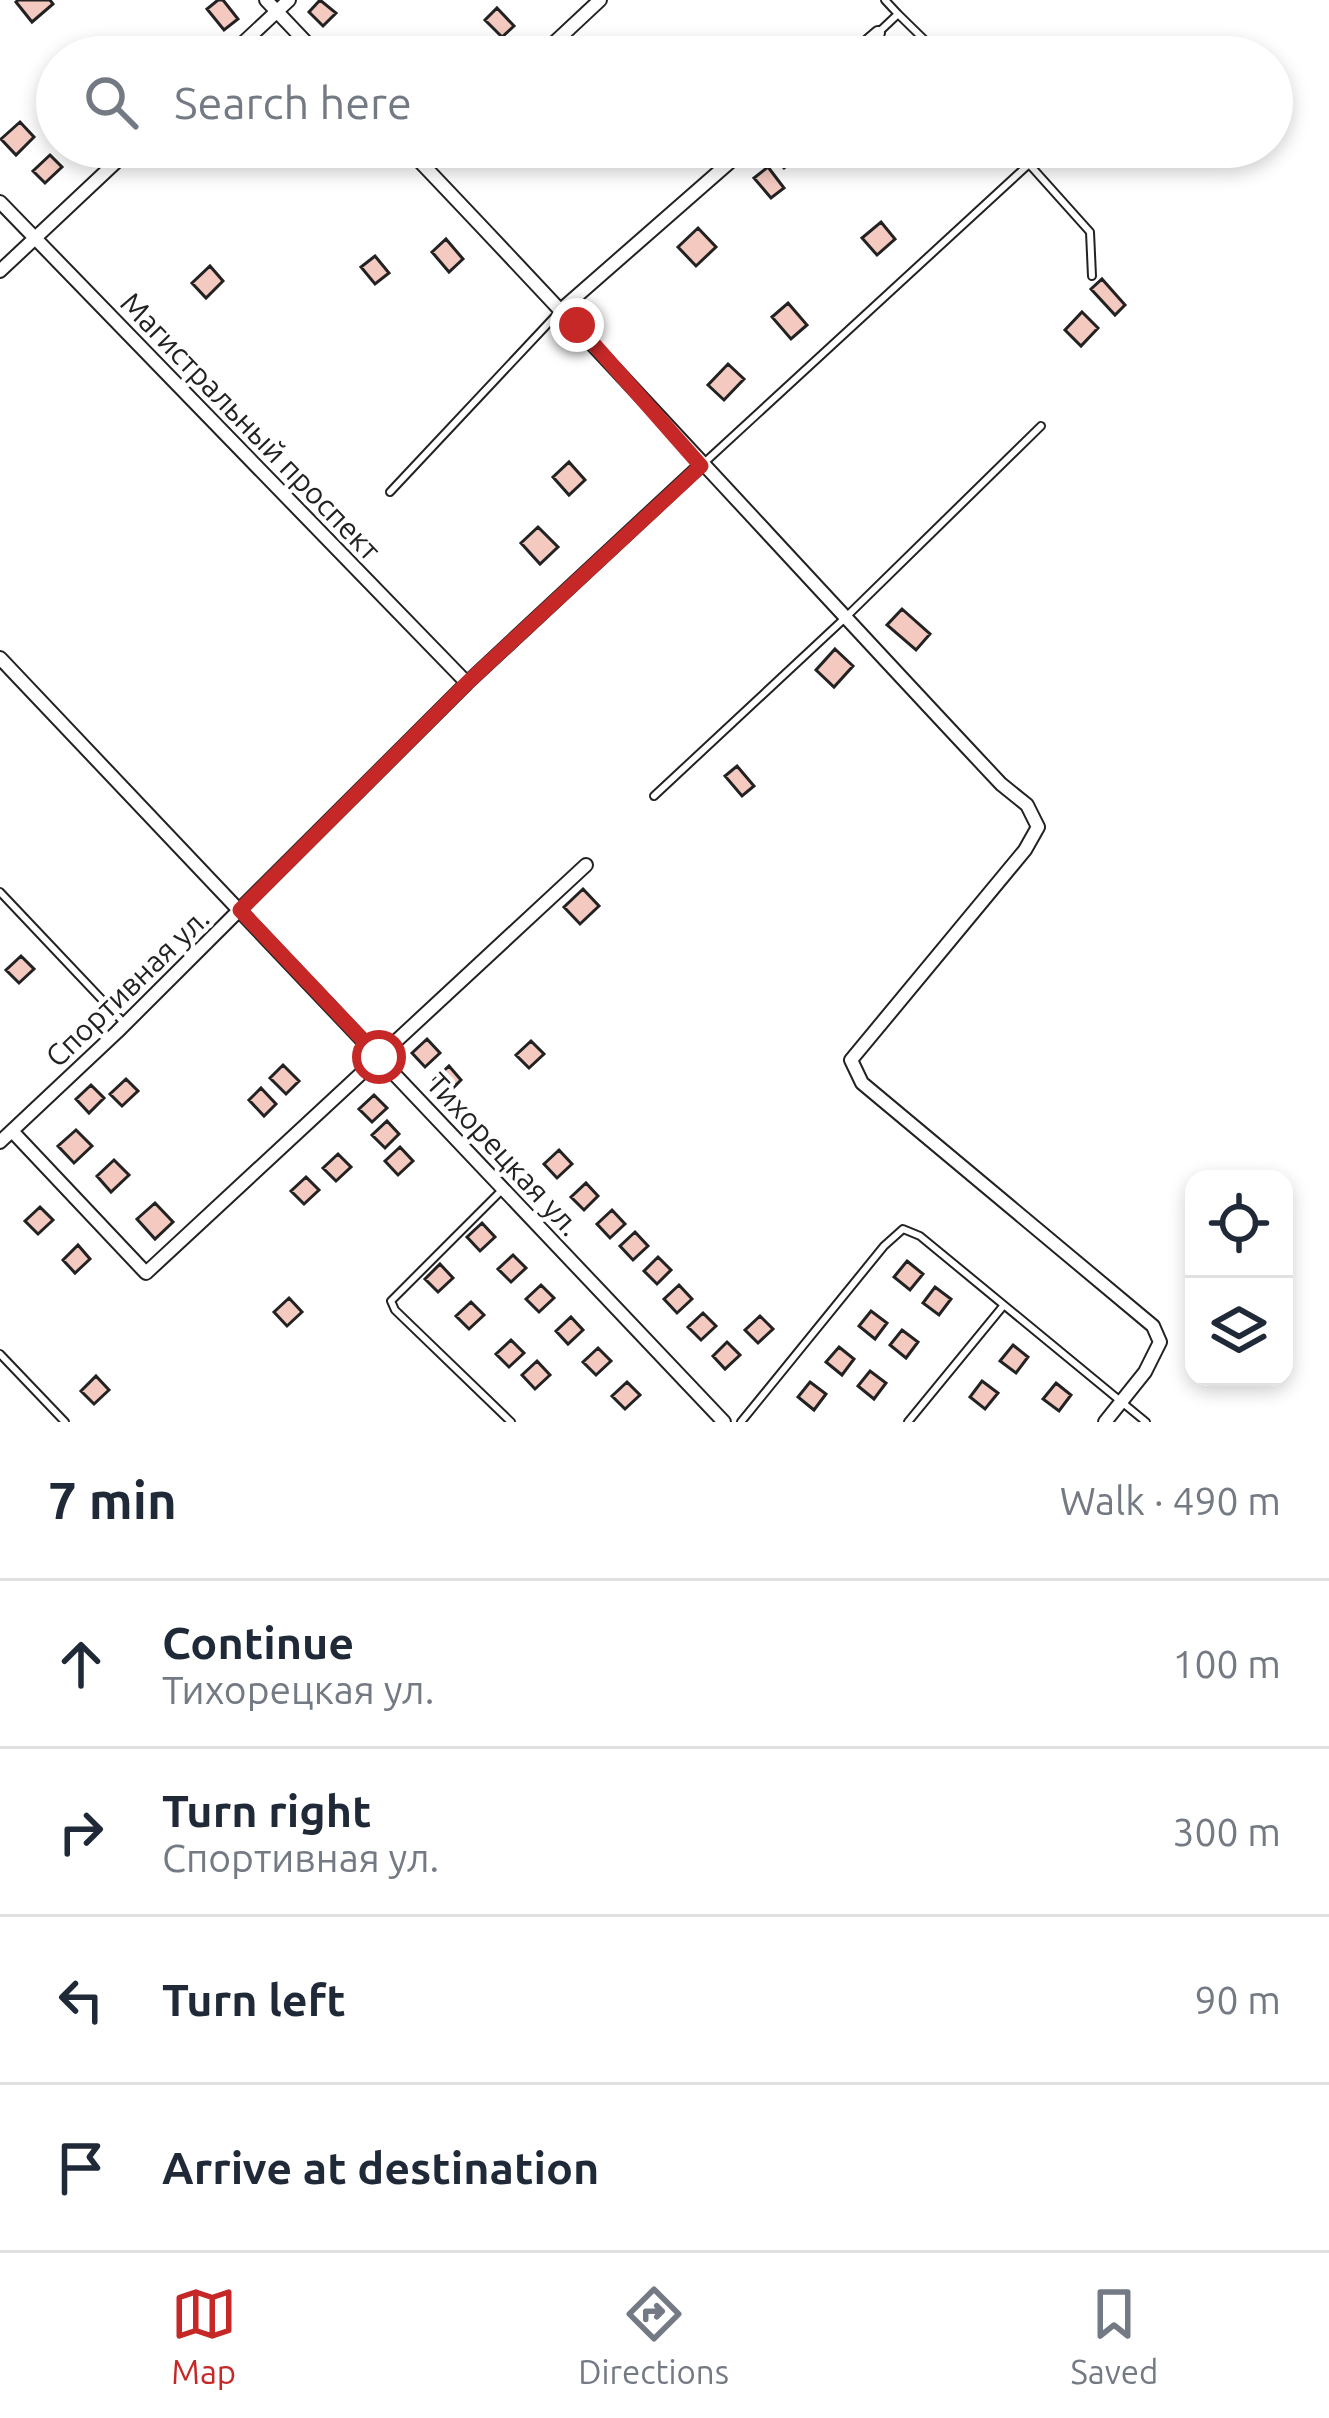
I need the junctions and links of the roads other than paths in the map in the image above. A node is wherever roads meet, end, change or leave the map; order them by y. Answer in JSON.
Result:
{"nodes":[{"id":1,"x":266,"y":0,"type":"edge"},
{"id":2,"x":289,"y":0,"type":"edge"},
{"id":3,"x":600,"y":0,"type":"edge"},
{"id":4,"x":885,"y":0,"type":"edge"},
{"id":5,"x":277,"y":11,"type":"junction"},
{"id":6,"x":898,"y":14,"type":"junction"},
{"id":7,"x":878,"y":33,"type":"joint"},
{"id":8,"x":250,"y":36,"type":"edge"},
{"id":9,"x":300,"y":36,"type":"edge"},
{"id":10,"x":561,"y":36,"type":"edge"},
{"id":11,"x":874,"y":36,"type":"edge"},
{"id":12,"x":921,"y":36,"type":"edge"},
{"id":13,"x":110,"y":168,"type":"edge"},
{"id":14,"x":427,"y":168,"type":"edge"},
{"id":15,"x":723,"y":168,"type":"edge"},
{"id":16,"x":1025,"y":168,"type":"edge"},
{"id":17,"x":1033,"y":168,"type":"edge"},
{"id":18,"x":0,"y":202,"type":"edge"},
{"id":19,"x":35,"y":238,"type":"junction"},
{"id":20,"x":0,"y":271,"type":"edge"},
{"id":21,"x":1092,"y":276,"type":"dead end"},
{"id":22,"x":562,"y":309,"type":"junction"},
{"id":23,"x":1041,"y":426,"type":"dead end"},
{"id":24,"x":701,"y":466,"type":"junction"},
{"id":25,"x":390,"y":492,"type":"dead end"},
{"id":26,"x":845,"y":619,"type":"junction"},
{"id":27,"x":0,"y":658,"type":"edge"},
{"id":28,"x":467,"y":683,"type":"junction"},
{"id":29,"x":654,"y":796,"type":"dead end"},
{"id":30,"x":586,"y":866,"type":"dead end"},
{"id":31,"x":0,"y":892,"type":"edge"},
{"id":32,"x":240,"y":910,"type":"junction"},
{"id":33,"x":125,"y":1024,"type":"junction"},
{"id":34,"x":379,"y":1057,"type":"junction"},
{"id":35,"x":0,"y":1120,"type":"edge"},
{"id":36,"x":11,"y":1131,"type":"junction"},
{"id":37,"x":0,"y":1142,"type":"edge"},
{"id":38,"x":504,"y":1188,"type":"junction"},
{"id":39,"x":1004,"y":1305,"type":"junction"},
{"id":40,"x":0,"y":1354,"type":"edge"},
{"id":41,"x":1122,"y":1401,"type":"junction"},
{"id":42,"x":65,"y":1422,"type":"edge"},
{"id":43,"x":511,"y":1422,"type":"edge"},
{"id":44,"x":724,"y":1422,"type":"edge"},
{"id":45,"x":741,"y":1422,"type":"edge"},
{"id":46,"x":908,"y":1422,"type":"edge"},
{"id":47,"x":1105,"y":1422,"type":"edge"},
{"id":48,"x":1146,"y":1422,"type":"edge"}],
"edges":[{"from":1,"to":5,"type":"street"},
{"from":2,"to":5,"type":"street"},
{"from":3,"to":10,"type":"street"},
{"from":4,"to":6,"type":"lane"},
{"from":5,"to":8,"type":"street"},
{"from":5,"to":9,"type":"street"},
{"from":6,"to":7,"type":"lane"},
{"from":6,"to":12,"type":"lane"},
{"from":7,"to":11,"type":"street"},
{"from":13,"to":19,"type":"street"},
{"from":14,"to":22,"type":"street"},
{"from":15,"to":22,"type":"street"},
{"from":16,"to":24,"type":"lane"},
{"from":17,"to":21,"type":"lane"},
{"from":18,"to":19,"type":"street","name":"Магистральный проспект"},
{"from":19,"to":20,"type":"street"},
{"from":19,"to":28,"type":"street","name":"Магистральный проспект"},
{"from":22,"to":24,"type":"street"},
{"from":22,"to":25,"type":"lane"},
{"from":23,"to":26,"type":"lane"},
{"from":24,"to":26,"type":"street"},
{"from":24,"to":28,"type":"street","name":"Спортивная ул."},
{"from":26,"to":29,"type":"lane"},
{"from":26,"to":41,"type":"street"},
{"from":27,"to":32,"type":"street","name":"Тихорецкая ул."},
{"from":28,"to":32,"type":"street","name":"Спортивная ул."},
{"from":30,"to":34,"type":"street"},
{"from":31,"to":33,"type":"lane"},
{"from":32,"to":33,"type":"street","name":"Спортивная ул."},
{"from":32,"to":34,"type":"street","name":"Тихорецкая ул."},
{"from":33,"to":36,"type":"street","name":"Спортивная ул."},
{"from":34,"to":36,"type":"street"},
{"from":34,"to":38,"type":"street","name":"Тихорецкая ул."},
{"from":35,"to":36,"type":"lane"},
{"from":36,"to":37,"type":"street","name":"Спортивная ул."},
{"from":38,"to":43,"type":"lane"},
{"from":38,"to":44,"type":"street","name":"Тихорецкая ул."},
{"from":39,"to":41,"type":"lane"},
{"from":39,"to":45,"type":"lane"},
{"from":39,"to":46,"type":"lane"},
{"from":40,"to":42,"type":"lane"},
{"from":41,"to":47,"type":"street"},
{"from":41,"to":48,"type":"lane"}]}
